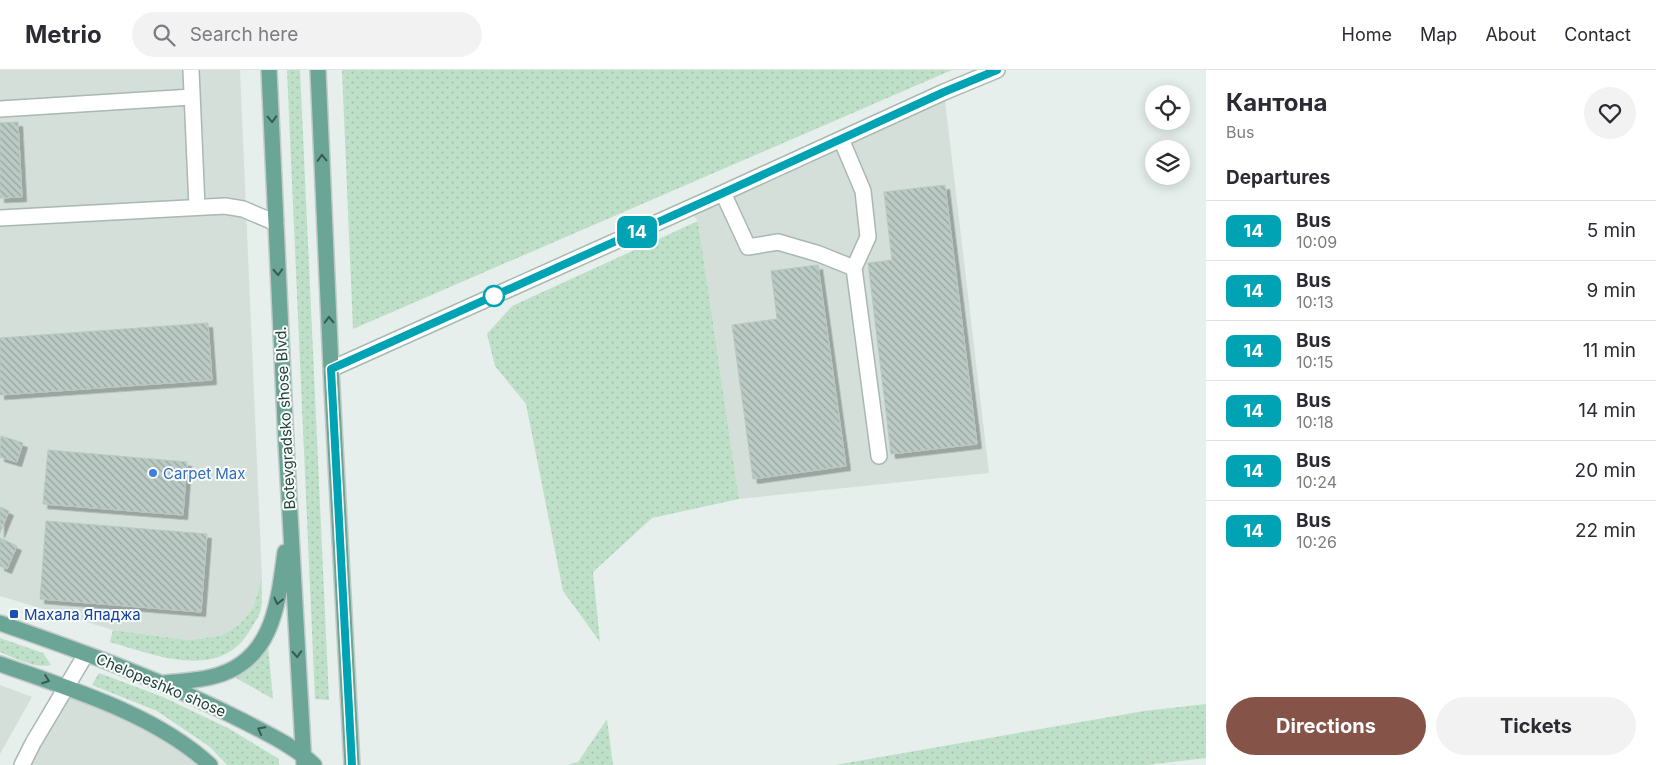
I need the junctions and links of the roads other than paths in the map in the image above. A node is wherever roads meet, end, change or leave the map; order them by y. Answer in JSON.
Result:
{"nodes":[{"id":1,"x":191,"y":70,"type":"edge"},
{"id":2,"x":269,"y":70,"type":"edge"},
{"id":3,"x":318,"y":70,"type":"edge"},
{"id":4,"x":997,"y":70,"type":"edge"},
{"id":5,"x":192,"y":96,"type":"junction"},
{"id":6,"x":0,"y":109,"type":"edge"},
{"id":7,"x":841,"y":139,"type":"junction"},
{"id":8,"x":723,"y":193,"type":"junction"},
{"id":9,"x":197,"y":207,"type":"junction"},
{"id":10,"x":0,"y":218,"type":"edge"},
{"id":11,"x":276,"y":223,"type":"junction"},
{"id":12,"x":854,"y":268,"type":"junction"},
{"id":13,"x":331,"y":369,"type":"junction"},
{"id":14,"x":879,"y":456,"type":"dead end"},
{"id":15,"x":290,"y":518,"type":"junction"},
{"id":16,"x":0,"y":623,"type":"edge"},
{"id":17,"x":86,"y":654,"type":"junction"},
{"id":18,"x":0,"y":664,"type":"edge"},
{"id":19,"x":164,"y":683,"type":"junction"},
{"id":20,"x":66,"y":687,"type":"junction"},
{"id":21,"x":307,"y":761,"type":"edge"},
{"id":22,"x":22,"y":765,"type":"edge"},
{"id":23,"x":210,"y":765,"type":"edge"},
{"id":24,"x":352,"y":765,"type":"edge"}],
"edges":[{"from":1,"to":5,"type":"street"},
{"from":2,"to":11,"type":"main road","name":"Botevgradsko shose Blvd.","one_way":true},
{"from":13,"to":3,"type":"main road","one_way":true},
{"from":4,"to":7,"type":"street"},
{"from":5,"to":6,"type":"street"},
{"from":5,"to":9,"type":"street"},
{"from":7,"to":8,"type":"street"},
{"from":7,"to":12,"type":"street"},
{"from":8,"to":12,"type":"street"},
{"from":8,"to":13,"type":"street"},
{"from":9,"to":10,"type":"street"},
{"from":9,"to":11,"type":"street"},
{"from":11,"to":15,"type":"main road","name":"Botevgradsko shose Blvd.","one_way":true},
{"from":12,"to":14,"type":"street"},
{"from":13,"to":24,"type":"main road"},
{"from":15,"to":19,"type":"main road","one_way":true},
{"from":15,"to":21,"type":"main road","name":"Botevgradsko shose Blvd.","one_way":true},
{"from":16,"to":17,"type":"main road","name":"Chelopeshko shose"},
{"from":17,"to":19,"type":"main road","name":"Chelopeshko shose"},
{"from":17,"to":20,"type":"street"},
{"from":18,"to":20,"type":"main road","one_way":true},
{"from":21,"to":19,"type":"main road","name":"Chelopeshko shose","one_way":true},
{"from":20,"to":22,"type":"street"},
{"from":20,"to":23,"type":"main road"}]}
